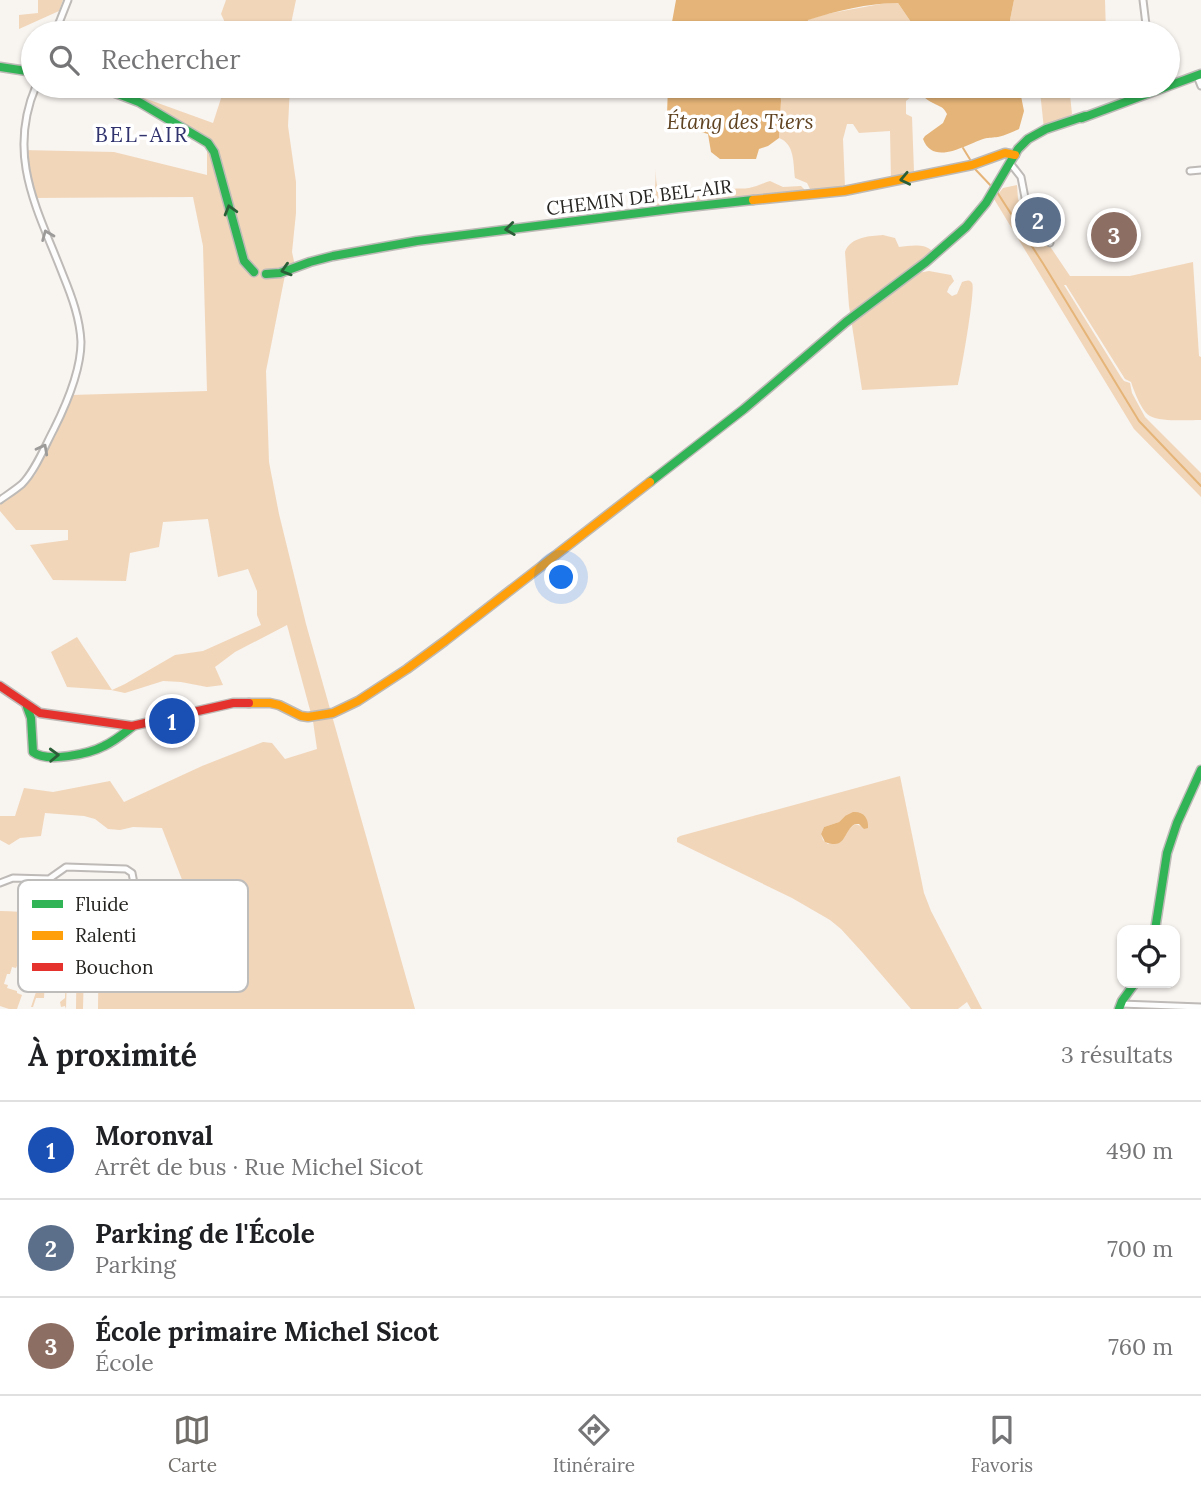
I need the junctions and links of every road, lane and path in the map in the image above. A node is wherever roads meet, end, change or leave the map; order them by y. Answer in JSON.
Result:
{"nodes":[{"id":1,"x":68,"y":0,"type":"edge"},
{"id":2,"x":1143,"y":0,"type":"edge"},
{"id":3,"x":60,"y":21,"type":"edge"},
{"id":4,"x":1146,"y":21,"type":"edge"},
{"id":5,"x":0,"y":67,"type":"edge"},
{"id":6,"x":21,"y":70,"type":"edge"},
{"id":7,"x":1199,"y":75,"type":"edge"},
{"id":8,"x":1180,"y":81,"type":"edge"},
{"id":9,"x":1201,"y":86,"type":"edge"},
{"id":10,"x":32,"y":98,"type":"edge"},
{"id":11,"x":128,"y":98,"type":"edge"},
{"id":12,"x":1130,"y":98,"type":"edge"},
{"id":13,"x":1015,"y":155,"type":"junction"},
{"id":14,"x":1010,"y":163,"type":"junction"},
{"id":15,"x":1201,"y":170,"type":"edge"},
{"id":16,"x":1190,"y":171,"type":"dead end"},
{"id":17,"x":1050,"y":243,"type":"dead end"},
{"id":18,"x":254,"y":272,"type":"dead end"},
{"id":19,"x":266,"y":274,"type":"dead end"},
{"id":20,"x":0,"y":500,"type":"edge"},
{"id":21,"x":0,"y":686,"type":"edge"},
{"id":22,"x":27,"y":707,"type":"junction"},
{"id":23,"x":132,"y":726,"type":"junction"},
{"id":24,"x":1201,"y":770,"type":"edge"},
{"id":25,"x":134,"y":880,"type":"edge"},
{"id":26,"x":0,"y":883,"type":"edge"},
{"id":27,"x":1156,"y":925,"type":"edge"},
{"id":28,"x":1132,"y":988,"type":"edge"},
{"id":29,"x":1120,"y":1007,"type":"edge"},
{"id":30,"x":1201,"y":1007,"type":"edge"}],
"edges":[{"from":1,"to":3,"type":"street"},
{"from":2,"to":4,"type":"street"},
{"from":5,"to":6,"type":"street"},
{"from":7,"to":8,"type":"street"},
{"from":7,"to":9,"type":"street"},
{"from":20,"to":10,"type":"street","one_way":true},
{"from":18,"to":11,"type":"street","one_way":true},
{"from":12,"to":13,"type":"street"},
{"from":13,"to":14,"type":"street"},
{"from":13,"to":19,"type":"street","name":"CHEMIN DE BEL-AIR","one_way":true},
{"from":14,"to":17,"type":"street"},
{"from":14,"to":23,"type":"street"},
{"from":15,"to":16,"type":"street"},
{"from":21,"to":22,"type":"street"},
{"from":22,"to":23,"type":"street"},
{"from":22,"to":23,"type":"street","one_way":true},
{"from":24,"to":27,"type":"street"},
{"from":25,"to":26,"type":"street"},
{"from":28,"to":29,"type":"street"},
{"from":29,"to":30,"type":"street"}]}
